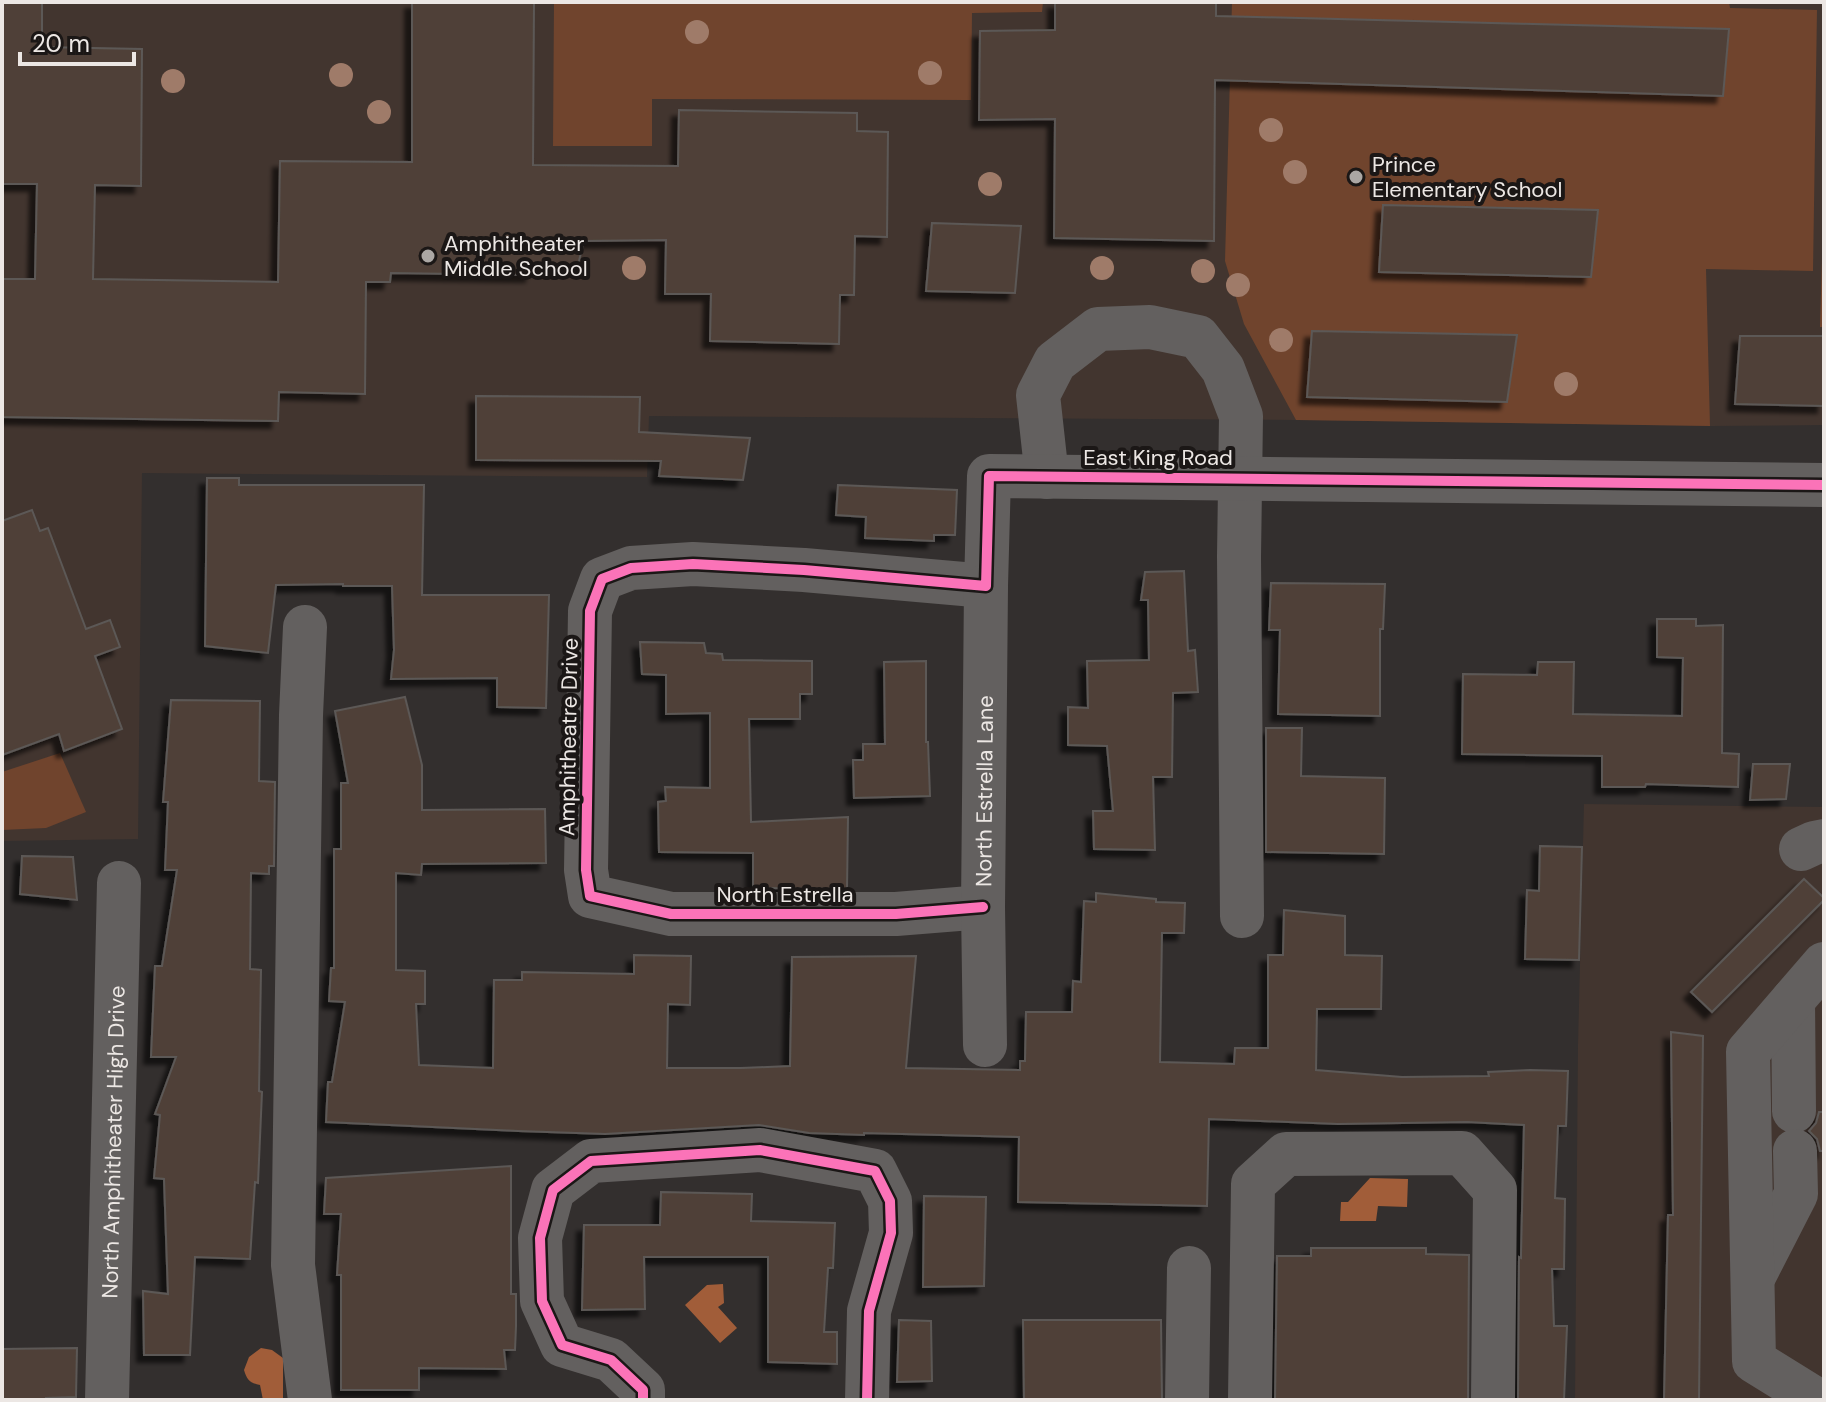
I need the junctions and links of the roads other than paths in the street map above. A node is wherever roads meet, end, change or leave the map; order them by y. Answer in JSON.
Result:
{"nodes":[{"id":1,"x":1047,"y":477,"type":"junction"},
{"id":2,"x":1240,"y":477,"type":"junction"},
{"id":3,"x":1824,"y":485,"type":"edge"},
{"id":4,"x":986,"y":586,"type":"junction"},
{"id":5,"x":305,"y":627,"type":"dead end"},
{"id":6,"x":119,"y":883,"type":"dead end"},
{"id":7,"x":590,"y":896,"type":"joint"},
{"id":8,"x":983,"y":907,"type":"junction"},
{"id":9,"x":1242,"y":916,"type":"dead end"},
{"id":10,"x":1824,"y":964,"type":"edge"},
{"id":11,"x":1793,"y":1000,"type":"junction"},
{"id":12,"x":985,"y":1045,"type":"dead end"},
{"id":13,"x":1189,"y":1268,"type":"dead end"},
{"id":14,"x":1752,"y":1281,"type":"junction"},
{"id":15,"x":107,"y":1400,"type":"edge"},
{"id":16,"x":310,"y":1400,"type":"edge"},
{"id":17,"x":643,"y":1400,"type":"edge"},
{"id":18,"x":867,"y":1400,"type":"edge"},
{"id":19,"x":1187,"y":1400,"type":"edge"},
{"id":20,"x":1250,"y":1400,"type":"edge"},
{"id":21,"x":1493,"y":1400,"type":"edge"},
{"id":22,"x":1817,"y":1400,"type":"edge"}],
"edges":[{"from":1,"to":2,"type":"street","name":"East King Road"},
{"from":1,"to":2,"type":"street"},
{"from":1,"to":4,"type":"street","name":"East King Road"},
{"from":2,"to":3,"type":"street","name":"East King Road"},
{"from":2,"to":9,"type":"street"},
{"from":4,"to":7,"type":"street","name":"Amphitheatre Drive"},
{"from":4,"to":8,"type":"street","name":"North Estrella Lane"},
{"from":5,"to":16,"type":"street"},
{"from":6,"to":15,"type":"street","name":"North Amphitheater High Drive"},
{"from":7,"to":8,"type":"street","name":"North Estrella"},
{"from":8,"to":12,"type":"street","name":"North Estrella Lane"},
{"from":10,"to":11,"type":"street"},
{"from":11,"to":14,"type":"street"},
{"from":11,"to":14,"type":"street"},
{"from":13,"to":19,"type":"street"},
{"from":14,"to":22,"type":"street"},
{"from":17,"to":18,"type":"street"},
{"from":20,"to":21,"type":"street"}]}
